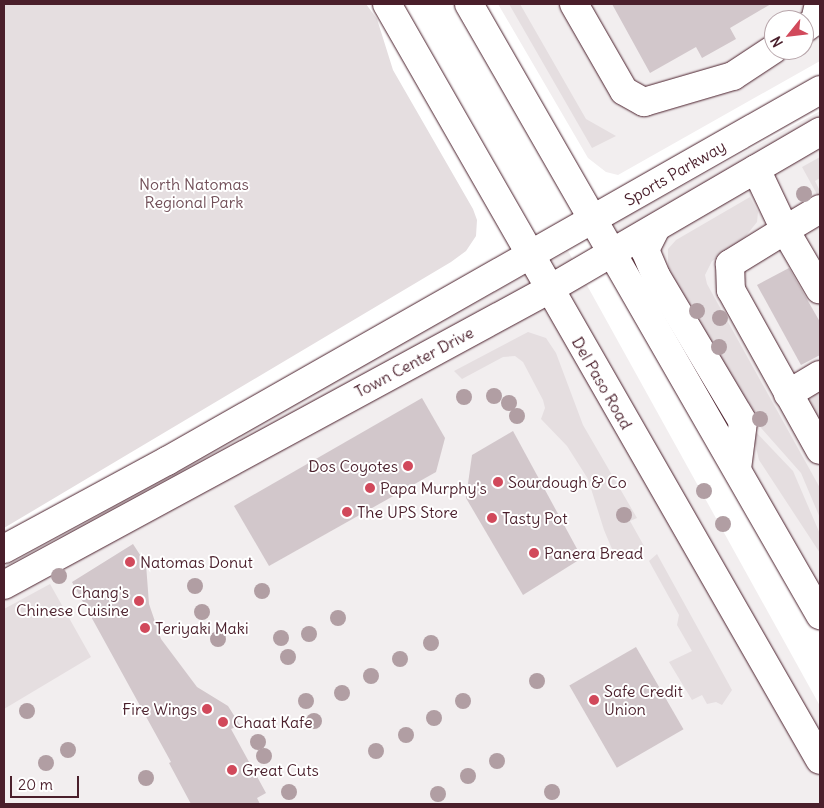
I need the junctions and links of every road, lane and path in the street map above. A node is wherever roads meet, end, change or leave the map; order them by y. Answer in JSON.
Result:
{"nodes":[{"id":1,"x":387,"y":4,"type":"edge"},
{"id":2,"x":469,"y":4,"type":"edge"},
{"id":3,"x":574,"y":4,"type":"edge"},
{"id":4,"x":819,"y":4,"type":"edge"},
{"id":5,"x":814,"y":22,"type":"edge"},
{"id":6,"x":764,"y":56,"type":"edge"},
{"id":7,"x":820,"y":90,"type":"edge"},
{"id":8,"x":820,"y":132,"type":"edge"},
{"id":9,"x":756,"y":169,"type":"junction"},
{"id":10,"x":820,"y":209,"type":"edge"},
{"id":11,"x":593,"y":220,"type":"junction"},
{"id":12,"x":656,"y":228,"type":"junction"},
{"id":13,"x":785,"y":230,"type":"junction"},
{"id":14,"x":612,"y":253,"type":"junction"},
{"id":15,"x":529,"y":256,"type":"junction"},
{"id":16,"x":548,"y":290,"type":"junction"},
{"id":17,"x":820,"y":290,"type":"edge"},
{"id":18,"x":820,"y":375,"type":"edge"},
{"id":19,"x":788,"y":394,"type":"junction"},
{"id":20,"x":820,"y":450,"type":"edge"},
{"id":21,"x":737,"y":469,"type":"junction"},
{"id":22,"x":4,"y":549,"type":"edge"},
{"id":23,"x":4,"y":585,"type":"edge"},
{"id":24,"x":820,"y":615,"type":"edge"},
{"id":25,"x":820,"y":760,"type":"edge"}],
"edges":[{"from":1,"to":15,"type":"street","name":"Del Paso Road"},
{"from":2,"to":11,"type":"street"},
{"from":3,"to":6,"type":"street"},
{"from":4,"to":5,"type":"street"},
{"from":7,"to":11,"type":"street","name":"Sports Parkway"},
{"from":8,"to":9,"type":"street","name":"Town Center Drive"},
{"from":9,"to":12,"type":"street","name":"Town Center Drive"},
{"from":9,"to":13,"type":"street"},
{"from":10,"to":13,"type":"street"},
{"from":11,"to":14,"type":"street"},
{"from":11,"to":15,"type":"street","name":"Sports Parkway"},
{"from":12,"to":14,"type":"street","name":"Town Center Drive"},
{"from":12,"to":21,"type":"street"},
{"from":13,"to":17,"type":"street"},
{"from":13,"to":19,"type":"street"},
{"from":14,"to":16,"type":"street","name":"Town Center Drive"},
{"from":14,"to":21,"type":"street"},
{"from":15,"to":16,"type":"street","name":"Del Paso Road"},
{"from":15,"to":22,"type":"street","name":"Town Center Drive"},
{"from":16,"to":23,"type":"street","name":"Town Center Drive"},
{"from":16,"to":25,"type":"street","name":"Del Paso Road"},
{"from":18,"to":19,"type":"street"},
{"from":19,"to":20,"type":"street"},
{"from":21,"to":24,"type":"street"}]}
